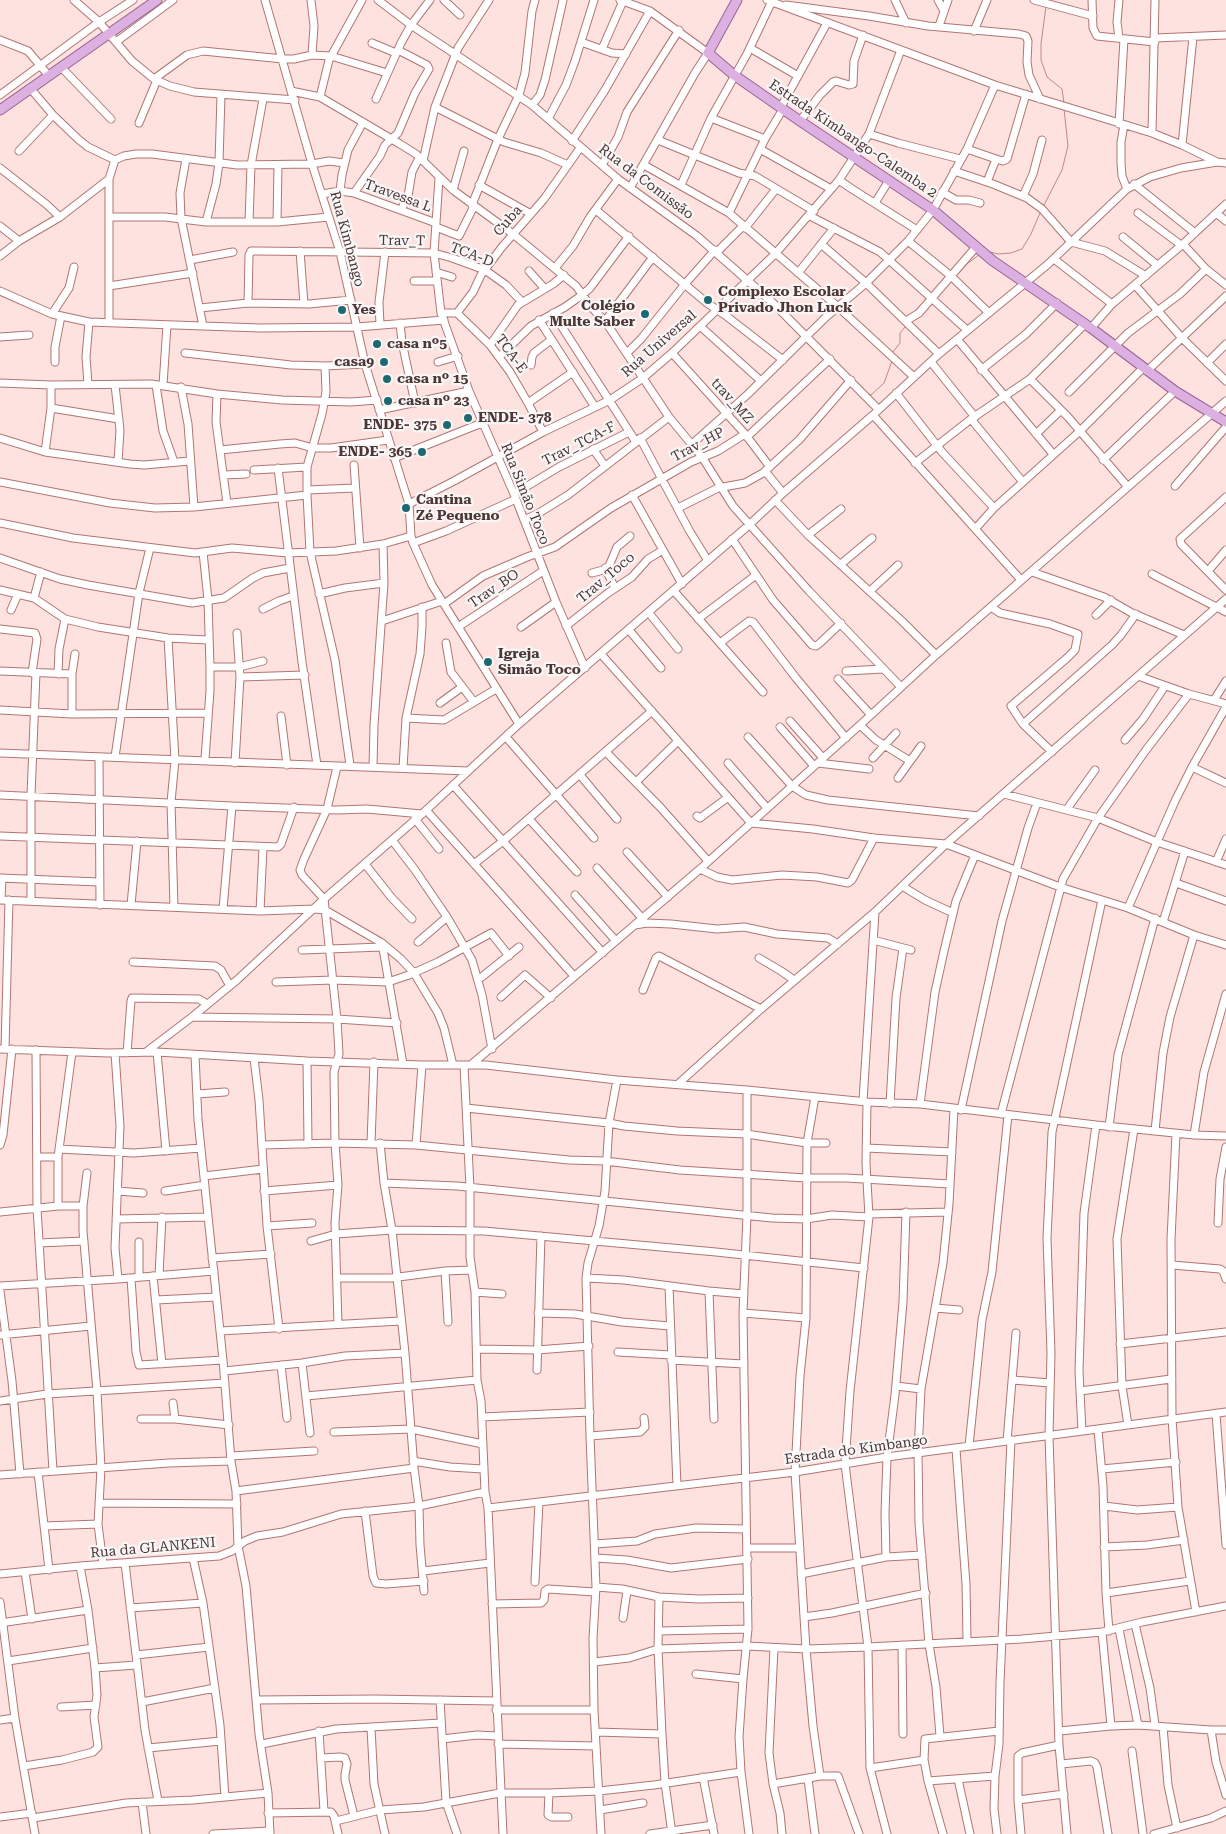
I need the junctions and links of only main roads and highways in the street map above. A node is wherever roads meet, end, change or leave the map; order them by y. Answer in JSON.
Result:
{"nodes":[{"id":1,"x":157,"y":0,"type":"edge"},
{"id":2,"x":737,"y":0,"type":"edge"},
{"id":3,"x":4,"y":107,"type":"edge"},
{"id":4,"x":1226,"y":422,"type":"edge"}],
"edges":[{"from":1,"to":3,"type":"main road"},
{"from":2,"to":4,"type":"main road","name":"Estrada Kimbango-Calemba 2"}]}
